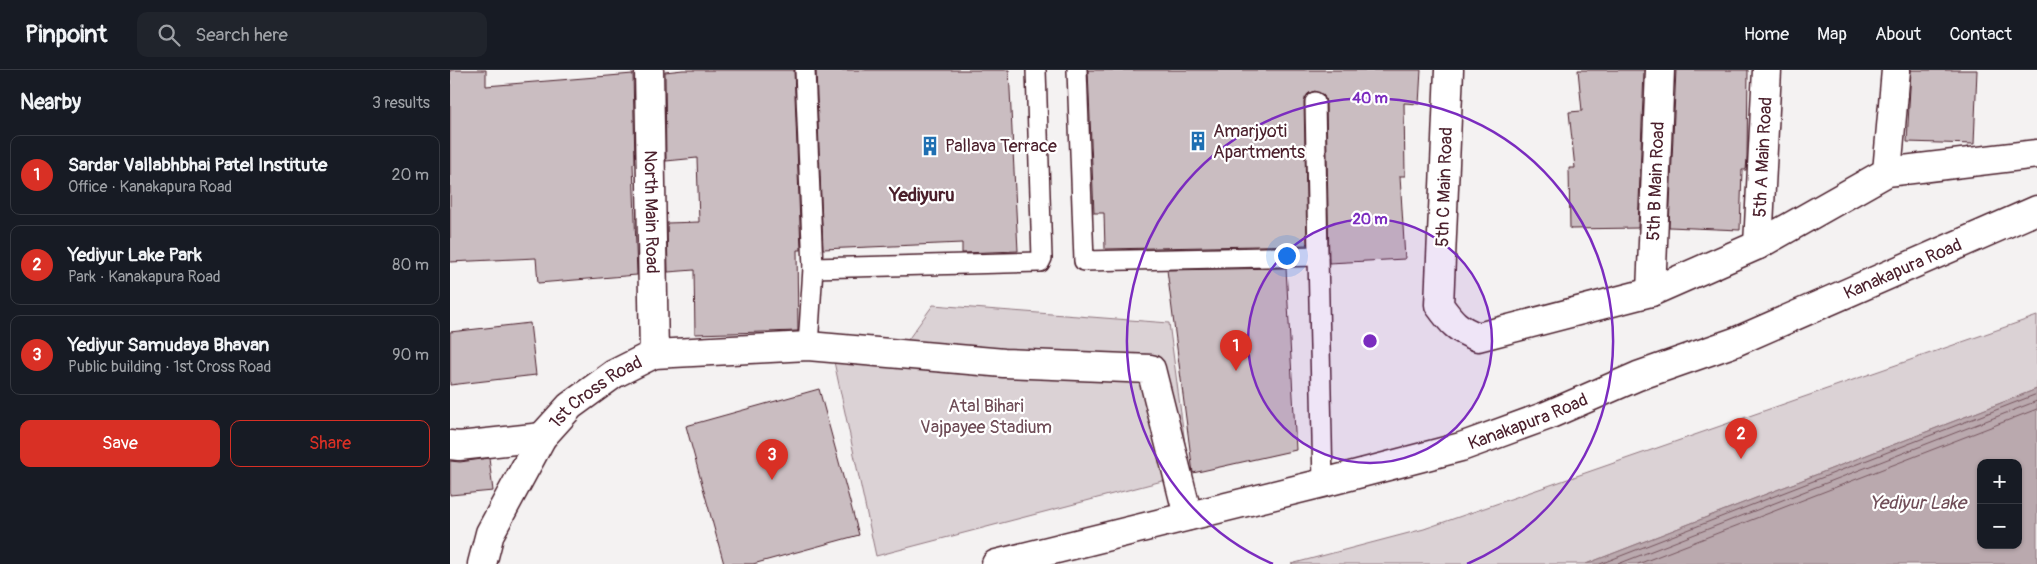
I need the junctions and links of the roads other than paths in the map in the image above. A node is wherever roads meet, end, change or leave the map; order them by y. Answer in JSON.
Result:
{"nodes":[{"id":1,"x":649,"y":70,"type":"edge"},
{"id":2,"x":805,"y":70,"type":"edge"},
{"id":3,"x":1036,"y":70,"type":"edge"},
{"id":4,"x":1077,"y":70,"type":"edge"},
{"id":5,"x":1449,"y":70,"type":"edge"},
{"id":6,"x":1660,"y":70,"type":"edge"},
{"id":7,"x":1767,"y":70,"type":"edge"},
{"id":8,"x":1896,"y":70,"type":"edge"},
{"id":9,"x":1315,"y":102,"type":"dead end"},
{"id":10,"x":2037,"y":154,"type":"edge"},
{"id":11,"x":1887,"y":172,"type":"junction"},
{"id":12,"x":2037,"y":210,"type":"edge"},
{"id":13,"x":1758,"y":245,"type":"junction"},
{"id":14,"x":1318,"y":256,"type":"junction"},
{"id":15,"x":813,"y":268,"type":"junction"},
{"id":16,"x":1651,"y":292,"type":"junction"},
{"id":17,"x":808,"y":346,"type":"junction"},
{"id":18,"x":654,"y":354,"type":"junction"},
{"id":19,"x":542,"y":437,"type":"junction"},
{"id":20,"x":450,"y":445,"type":"edge"},
{"id":21,"x":1324,"y":483,"type":"junction"},
{"id":22,"x":1188,"y":516,"type":"junction"},
{"id":23,"x":482,"y":564,"type":"edge"},
{"id":24,"x":996,"y":564,"type":"edge"}],
"edges":[{"from":1,"to":18,"type":"street","name":"North Main Road"},
{"from":2,"to":15,"type":"lane"},
{"from":3,"to":15,"type":"lane"},
{"from":4,"to":14,"type":"lane"},
{"from":5,"to":16,"type":"street","name":"5th C Main Road"},
{"from":6,"to":16,"type":"street","name":"5th B Main Road"},
{"from":7,"to":13,"type":"street","name":"5th A Main Road"},
{"from":8,"to":11,"type":"street"},
{"from":9,"to":14,"type":"lane"},
{"from":10,"to":11,"type":"street"},
{"from":11,"to":13,"type":"street"},
{"from":12,"to":21,"type":"street","name":"Kanakapura Road"},
{"from":13,"to":16,"type":"street"},
{"from":14,"to":21,"type":"lane"},
{"from":15,"to":17,"type":"lane"},
{"from":17,"to":18,"type":"street","name":"1st Cross Road"},
{"from":17,"to":22,"type":"street","name":"1st Cross Road"},
{"from":18,"to":19,"type":"street","name":"1st Cross Road"},
{"from":19,"to":20,"type":"street"},
{"from":19,"to":23,"type":"street","name":"1st Cross Road"},
{"from":21,"to":22,"type":"street","name":"Kanakapura Road"},
{"from":22,"to":24,"type":"street","name":"Kanakapura Road"}]}
